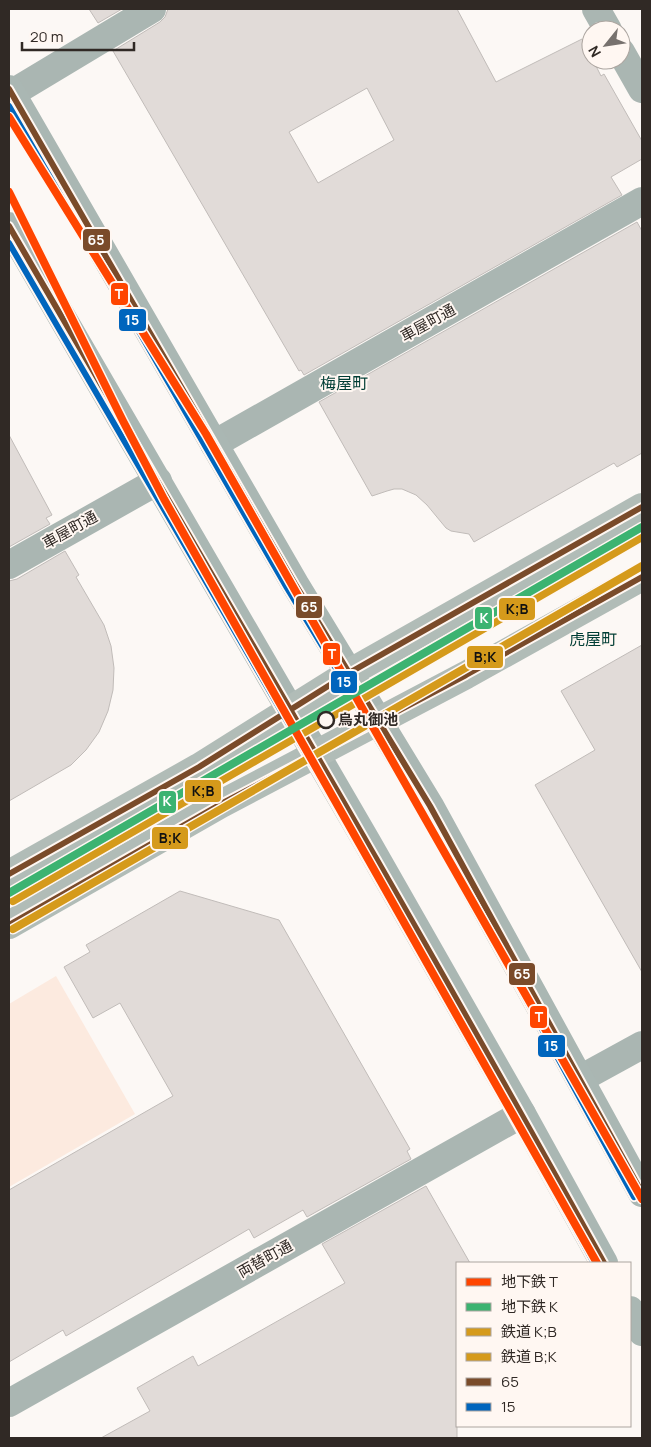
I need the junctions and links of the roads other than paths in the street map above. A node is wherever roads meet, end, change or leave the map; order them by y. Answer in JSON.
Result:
{"nodes":[{"id":1,"x":152,"y":9,"type":"edge"},
{"id":2,"x":596,"y":9,"type":"edge"},
{"id":3,"x":602,"y":20,"type":"edge"},
{"id":4,"x":631,"y":70,"type":"edge"},
{"id":5,"x":642,"y":89,"type":"edge"},
{"id":6,"x":10,"y":93,"type":"edge"},
{"id":7,"x":642,"y":201,"type":"edge"},
{"id":8,"x":9,"y":226,"type":"edge"},
{"id":9,"x":214,"y":444,"type":"junction"},
{"id":10,"x":158,"y":481,"type":"junction"},
{"id":11,"x":642,"y":507,"type":"edge"},
{"id":12,"x":9,"y":565,"type":"edge"},
{"id":13,"x":642,"y":577,"type":"edge"},
{"id":14,"x":349,"y":673,"type":"junction"},
{"id":15,"x":291,"y":710,"type":"junction"},
{"id":16,"x":378,"y":721,"type":"junction"},
{"id":17,"x":316,"y":754,"type":"junction"},
{"id":18,"x":9,"y":874,"type":"edge"},
{"id":19,"x":9,"y":925,"type":"edge"},
{"id":20,"x":642,"y":1046,"type":"edge"},
{"id":21,"x":580,"y":1079,"type":"junction"},
{"id":22,"x":522,"y":1114,"type":"junction"},
{"id":23,"x":642,"y":1193,"type":"edge"},
{"id":24,"x":603,"y":1262,"type":"edge"},
{"id":25,"x":631,"y":1312,"type":"edge"},
{"id":26,"x":642,"y":1332,"type":"edge"},
{"id":27,"x":9,"y":1403,"type":"edge"}],
"edges":[{"from":1,"to":6,"type":"street"},
{"from":2,"to":3,"type":"street"},
{"from":4,"to":5,"type":"street"},
{"from":6,"to":9,"type":"main road"},
{"from":7,"to":9,"type":"street","name":"車屋町通"},
{"from":8,"to":10,"type":"main road"},
{"from":9,"to":14,"type":"main road"},
{"from":10,"to":12,"type":"street","name":"車屋町通"},
{"from":10,"to":15,"type":"main road"},
{"from":11,"to":14,"type":"highway"},
{"from":13,"to":16,"type":"highway"},
{"from":14,"to":15,"type":"highway"},
{"from":14,"to":16,"type":"main road"},
{"from":15,"to":17,"type":"main road"},
{"from":15,"to":18,"type":"highway"},
{"from":16,"to":17,"type":"highway"},
{"from":16,"to":21,"type":"main road"},
{"from":17,"to":19,"type":"highway"},
{"from":17,"to":22,"type":"main road"},
{"from":20,"to":21,"type":"street"},
{"from":21,"to":23,"type":"main road"},
{"from":22,"to":24,"type":"main road"},
{"from":22,"to":27,"type":"street","name":"両替町通"},
{"from":25,"to":26,"type":"main road"}]}
